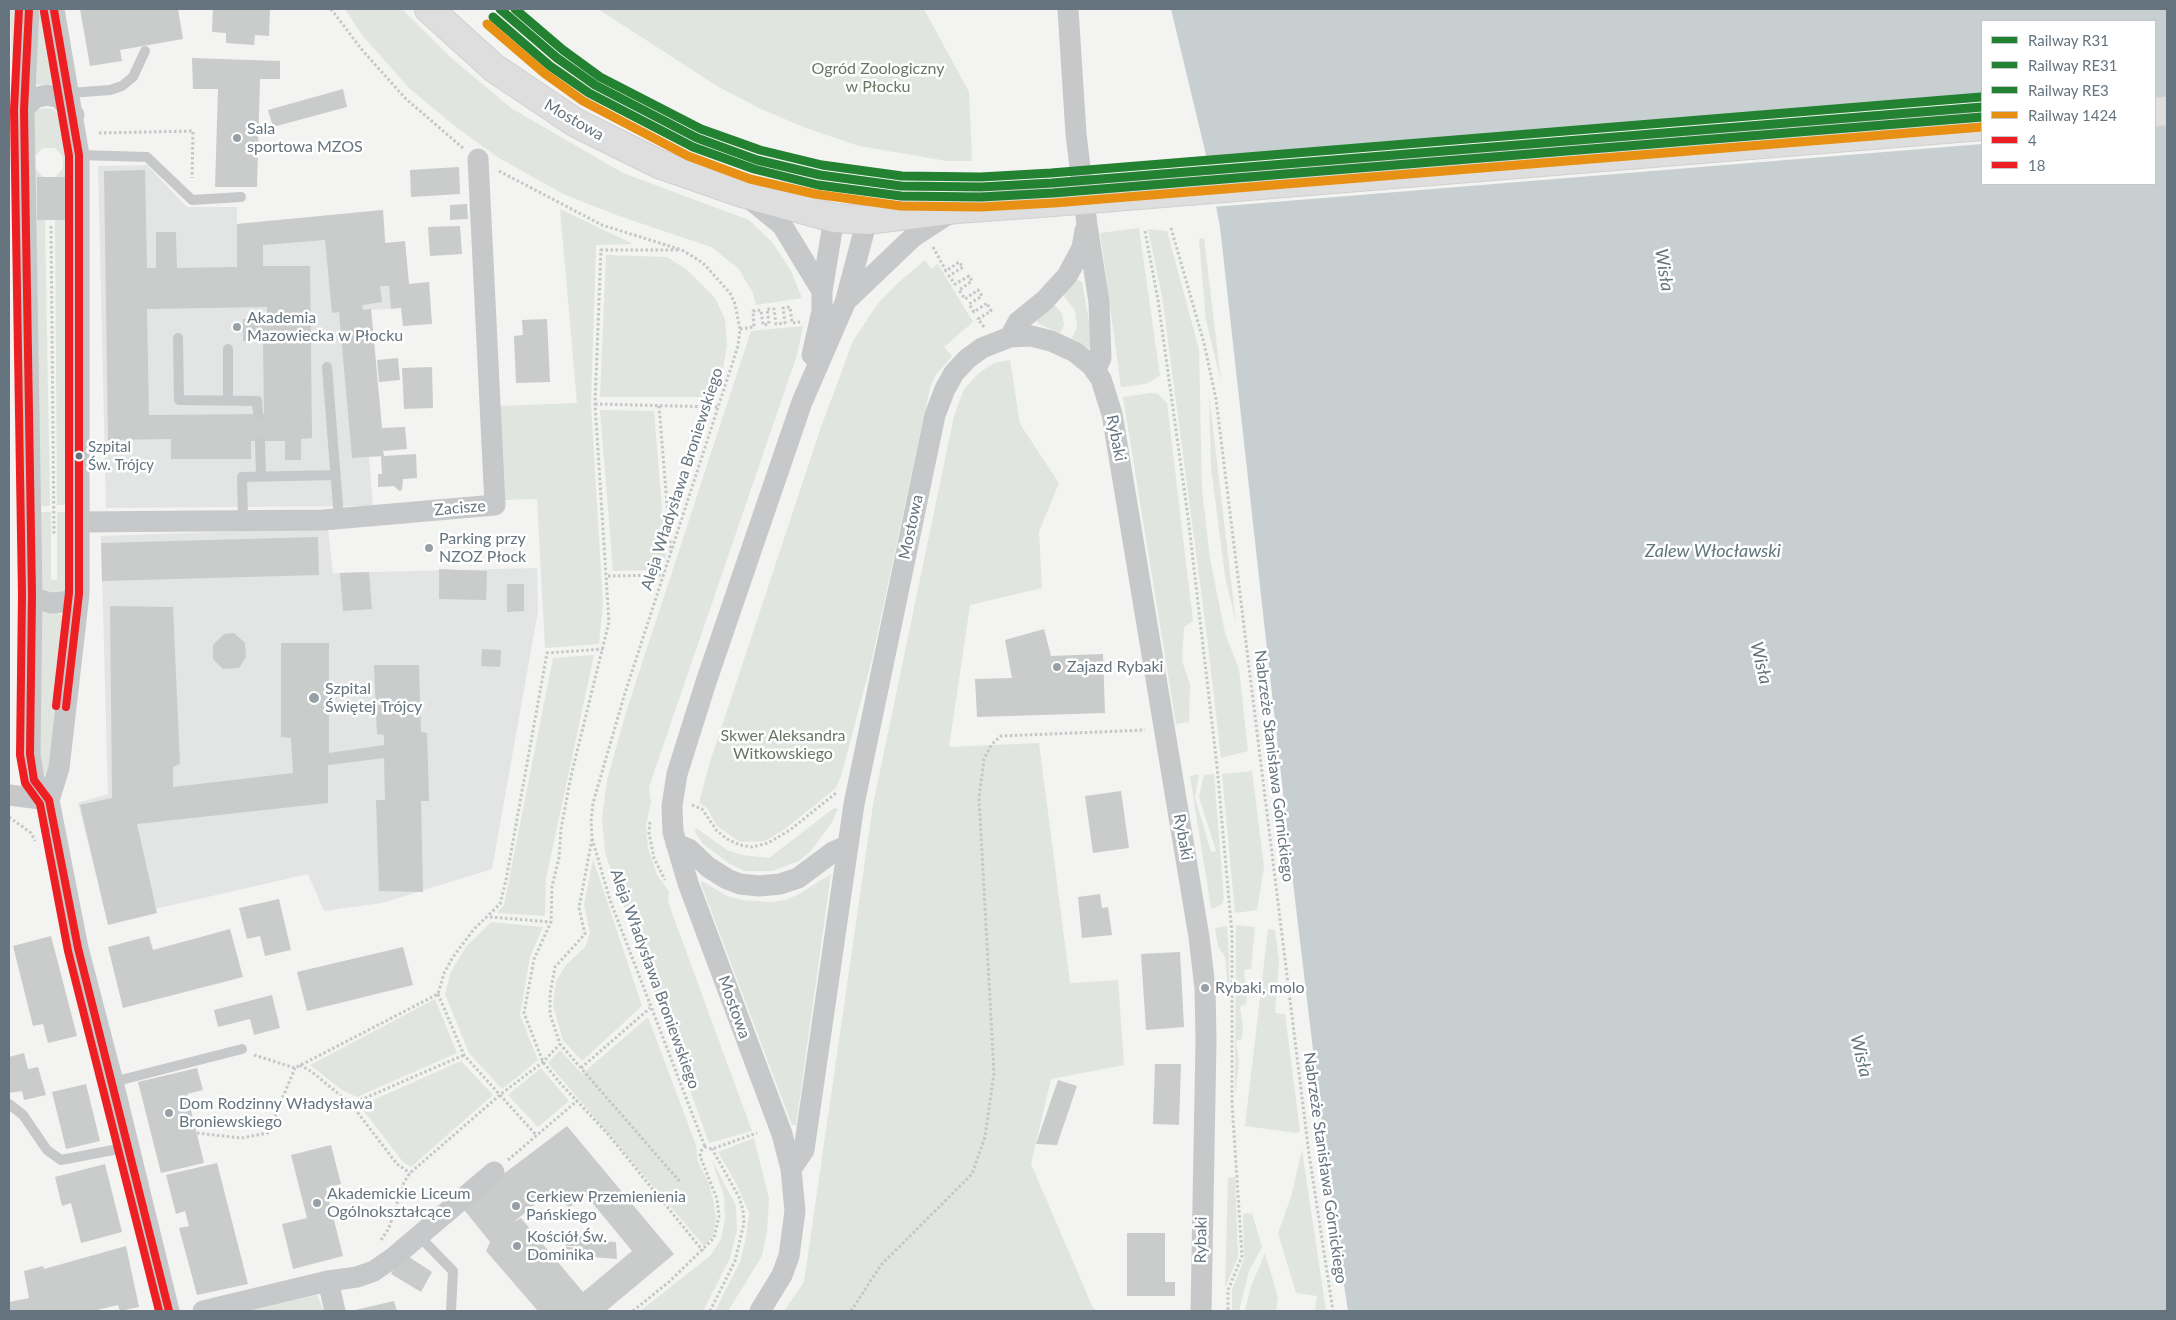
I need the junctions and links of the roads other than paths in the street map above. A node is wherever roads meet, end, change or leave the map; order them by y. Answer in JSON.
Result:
{"nodes":[{"id":1,"x":29,"y":9,"type":"edge"},
{"id":2,"x":54,"y":9,"type":"edge"},
{"id":3,"x":429,"y":9,"type":"edge"},
{"id":4,"x":1068,"y":9,"type":"edge"},
{"id":5,"x":144,"y":51,"type":"dead end"},
{"id":6,"x":69,"y":94,"type":"junction"},
{"id":7,"x":24,"y":110,"type":"junction"},
{"id":8,"x":74,"y":116,"type":"junction"},
{"id":9,"x":1981,"y":126,"type":"edge"},
{"id":10,"x":80,"y":155,"type":"junction"},
{"id":11,"x":478,"y":159,"type":"road end"},
{"id":12,"x":742,"y":193,"type":"junction"},
{"id":13,"x":241,"y":198,"type":"dead end"},
{"id":14,"x":957,"y":209,"type":"junction"},
{"id":15,"x":834,"y":218,"type":"junction"},
{"id":16,"x":867,"y":220,"type":"junction"},
{"id":17,"x":1086,"y":225,"type":"junction"},
{"id":18,"x":822,"y":291,"type":"junction"},
{"id":19,"x":845,"y":303,"type":"junction"},
{"id":20,"x":1010,"y":337,"type":"junction"},
{"id":21,"x":178,"y":338,"type":"dead end"},
{"id":22,"x":228,"y":348,"type":"dead end"},
{"id":23,"x":327,"y":367,"type":"dead end"},
{"id":24,"x":1095,"y":370,"type":"junction"},
{"id":25,"x":228,"y":401,"type":"junction"},
{"id":26,"x":802,"y":402,"type":"junction"},
{"id":27,"x":258,"y":414,"type":"dead end"},
{"id":28,"x":260,"y":441,"type":"dead end"},
{"id":29,"x":336,"y":475,"type":"junction"},
{"id":30,"x":262,"y":476,"type":"junction"},
{"id":31,"x":79,"y":515,"type":"junction"},
{"id":32,"x":339,"y":519,"type":"junction"},
{"id":33,"x":243,"y":521,"type":"junction"},
{"id":34,"x":79,"y":594,"type":"junction"},
{"id":35,"x":32,"y":595,"type":"junction"},
{"id":36,"x":9,"y":795,"type":"edge"},
{"id":37,"x":49,"y":800,"type":"junction"},
{"id":38,"x":676,"y":844,"type":"junction"},
{"id":39,"x":847,"y":846,"type":"junction"},
{"id":40,"x":242,"y":1049,"type":"road end"},
{"id":41,"x":114,"y":1082,"type":"junction"},
{"id":42,"x":9,"y":1104,"type":"edge"},
{"id":43,"x":129,"y":1147,"type":"junction"},
{"id":44,"x":791,"y":1169,"type":"junction"},
{"id":45,"x":494,"y":1172,"type":"road end"},
{"id":46,"x":419,"y":1236,"type":"junction"},
{"id":47,"x":328,"y":1281,"type":"junction"},
{"id":48,"x":169,"y":1311,"type":"edge"},
{"id":49,"x":203,"y":1311,"type":"edge"},
{"id":50,"x":335,"y":1311,"type":"edge"},
{"id":51,"x":451,"y":1311,"type":"edge"},
{"id":52,"x":760,"y":1311,"type":"edge"},
{"id":53,"x":1201,"y":1311,"type":"edge"}],
"edges":[{"from":1,"to":7,"type":"street"},
{"from":2,"to":6,"type":"street"},
{"from":3,"to":12,"type":"main road","name":"Mostowa"},
{"from":4,"to":17,"type":"street"},
{"from":5,"to":6,"type":"lane"},
{"from":6,"to":8,"type":"street"},
{"from":7,"to":8,"type":"street"},
{"from":7,"to":35,"type":"street"},
{"from":8,"to":10,"type":"street"},
{"from":9,"to":14,"type":"main road","name":"Mostowa","bridge":true},
{"from":10,"to":13,"type":"lane"},
{"from":10,"to":31,"type":"street"},
{"from":11,"to":32,"type":"street","name":"Zacisze"},
{"from":12,"to":15,"type":"main road","name":"Mostowa"},
{"from":12,"to":18,"type":"street","name":"Mostowa"},
{"from":14,"to":16,"type":"main road","name":"Mostowa"},
{"from":14,"to":19,"type":"street","name":"Mostowa"},
{"from":15,"to":16,"type":"main road","name":"Mostowa"},
{"from":15,"to":18,"type":"street","name":"Mostowa"},
{"from":16,"to":19,"type":"street","name":"Mostowa"},
{"from":17,"to":20,"type":"street"},
{"from":17,"to":24,"type":"street"},
{"from":18,"to":26,"type":"street","name":"Mostowa"},
{"from":19,"to":26,"type":"street","name":"Mostowa"},
{"from":20,"to":24,"type":"street","name":"Mostowa"},
{"from":20,"to":39,"type":"street","name":"Mostowa"},
{"from":21,"to":25,"type":"lane"},
{"from":22,"to":25,"type":"lane"},
{"from":23,"to":29,"type":"lane"},
{"from":24,"to":53,"type":"street","name":"Rybaki"},
{"from":25,"to":27,"type":"lane"},
{"from":26,"to":38,"type":"street","name":"Mostowa"},
{"from":28,"to":30,"type":"lane"},
{"from":29,"to":30,"type":"lane"},
{"from":29,"to":32,"type":"lane"},
{"from":30,"to":33,"type":"lane"},
{"from":31,"to":33,"type":"street","name":"Zacisze"},
{"from":31,"to":34,"type":"street"},
{"from":32,"to":33,"type":"street","name":"Zacisze"},
{"from":34,"to":35,"type":"street"},
{"from":34,"to":37,"type":"street"},
{"from":35,"to":37,"type":"street"},
{"from":36,"to":37,"type":"street"},
{"from":37,"to":41,"type":"street"},
{"from":38,"to":39,"type":"street"},
{"from":38,"to":44,"type":"street","name":"Mostowa"},
{"from":39,"to":44,"type":"street","name":"Mostowa"},
{"from":40,"to":41,"type":"lane"},
{"from":41,"to":43,"type":"street"},
{"from":42,"to":43,"type":"lane"},
{"from":43,"to":48,"type":"street"},
{"from":44,"to":52,"type":"street","name":"Mostowa"},
{"from":45,"to":46,"type":"street"},
{"from":46,"to":47,"type":"street"},
{"from":46,"to":51,"type":"lane"},
{"from":47,"to":49,"type":"street"},
{"from":47,"to":50,"type":"street"}]}
